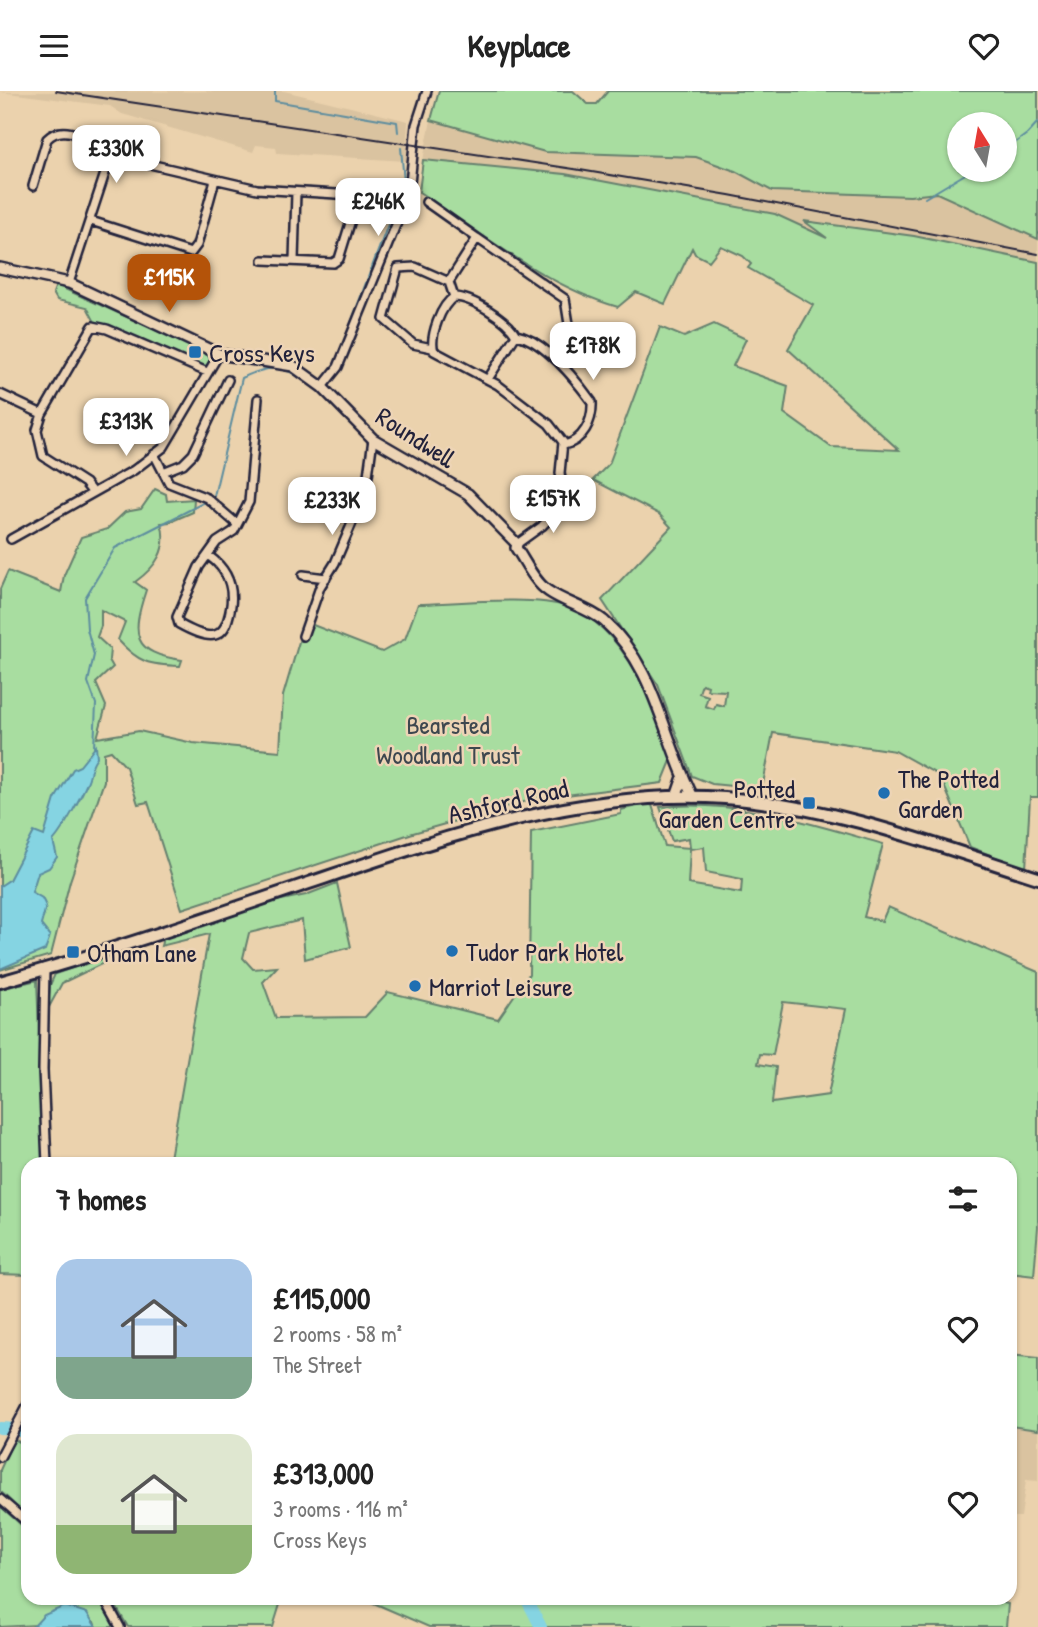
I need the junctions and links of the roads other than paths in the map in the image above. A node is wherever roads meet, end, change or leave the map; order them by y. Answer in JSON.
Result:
{"nodes":[{"id":1,"x":427,"y":91,"type":"edge"},
{"id":2,"x":111,"y":155,"type":"junction"},
{"id":3,"x":215,"y":180,"type":"junction"},
{"id":4,"x":33,"y":186,"type":"dead end"},
{"id":5,"x":296,"y":192,"type":"junction"},
{"id":6,"x":366,"y":192,"type":"dead end"},
{"id":7,"x":352,"y":195,"type":"junction"},
{"id":8,"x":426,"y":202,"type":"dead end"},
{"id":9,"x":91,"y":221,"type":"junction"},
{"id":10,"x":477,"y":238,"type":"junction"},
{"id":11,"x":262,"y":260,"type":"dead end"},
{"id":12,"x":294,"y":261,"type":"junction"},
{"id":13,"x":0,"y":268,"type":"edge"},
{"id":14,"x":449,"y":282,"type":"junction"},
{"id":15,"x":69,"y":283,"type":"junction"},
{"id":16,"x":454,"y":297,"type":"junction"},
{"id":17,"x":516,"y":335,"type":"junction"},
{"id":18,"x":432,"y":348,"type":"junction"},
{"id":19,"x":219,"y":354,"type":"junction"},
{"id":20,"x":565,"y":368,"type":"junction"},
{"id":21,"x":207,"y":372,"type":"junction"},
{"id":22,"x":488,"y":379,"type":"junction"},
{"id":23,"x":228,"y":380,"type":"dead end"},
{"id":24,"x":322,"y":387,"type":"junction"},
{"id":25,"x":0,"y":394,"type":"edge"},
{"id":26,"x":258,"y":399,"type":"dead end"},
{"id":27,"x":42,"y":414,"type":"junction"},
{"id":28,"x":373,"y":439,"type":"junction"},
{"id":29,"x":564,"y":445,"type":"junction"},
{"id":30,"x":154,"y":454,"type":"junction"},
{"id":31,"x":163,"y":473,"type":"junction"},
{"id":32,"x":92,"y":492,"type":"junction"},
{"id":33,"x":237,"y":524,"type":"junction"},
{"id":34,"x":11,"y":539,"type":"dead end"},
{"id":35,"x":517,"y":544,"type":"junction"},
{"id":36,"x":209,"y":556,"type":"junction"},
{"id":37,"x":303,"y":575,"type":"dead end"},
{"id":38,"x":326,"y":578,"type":"junction"},
{"id":39,"x":303,"y":636,"type":"dead end"},
{"id":40,"x":683,"y":777,"type":"junction"},
{"id":41,"x":676,"y":797,"type":"junction"},
{"id":42,"x":693,"y":797,"type":"junction"},
{"id":43,"x":1038,"y":879,"type":"edge"},
{"id":44,"x":45,"y":968,"type":"junction"},
{"id":45,"x":0,"y":982,"type":"edge"},
{"id":46,"x":47,"y":1157,"type":"edge"},
{"id":47,"x":21,"y":1419,"type":"edge"},
{"id":48,"x":0,"y":1457,"type":"edge"},
{"id":49,"x":0,"y":1499,"type":"edge"},
{"id":50,"x":21,"y":1517,"type":"edge"},
{"id":51,"x":108,"y":1605,"type":"edge"},
{"id":52,"x":120,"y":1627,"type":"edge"}],
"edges":[{"from":1,"to":24,"type":"street"},
{"from":2,"to":3,"type":"street"},
{"from":2,"to":4,"type":"street"},
{"from":2,"to":9,"type":"street"},
{"from":3,"to":5,"type":"street"},
{"from":3,"to":9,"type":"street"},
{"from":5,"to":7,"type":"street"},
{"from":5,"to":12,"type":"street"},
{"from":6,"to":7,"type":"street"},
{"from":7,"to":12,"type":"street"},
{"from":8,"to":10,"type":"street"},
{"from":9,"to":15,"type":"street"},
{"from":10,"to":14,"type":"street"},
{"from":10,"to":20,"type":"street"},
{"from":11,"to":12,"type":"street"},
{"from":13,"to":15,"type":"street","name":"Roundwell"},
{"from":14,"to":16,"type":"street"},
{"from":14,"to":18,"type":"street"},
{"from":15,"to":19,"type":"street","name":"Roundwell"},
{"from":16,"to":17,"type":"street"},
{"from":16,"to":18,"type":"street"},
{"from":17,"to":20,"type":"street"},
{"from":17,"to":22,"type":"street"},
{"from":18,"to":22,"type":"street"},
{"from":19,"to":21,"type":"street"},
{"from":19,"to":24,"type":"street","name":"Roundwell"},
{"from":20,"to":29,"type":"street"},
{"from":21,"to":27,"type":"street"},
{"from":21,"to":30,"type":"street"},
{"from":22,"to":29,"type":"street"},
{"from":23,"to":31,"type":"street"},
{"from":24,"to":28,"type":"street","name":"Roundwell"},
{"from":25,"to":27,"type":"street"},
{"from":26,"to":33,"type":"street"},
{"from":27,"to":32,"type":"street"},
{"from":28,"to":35,"type":"street","name":"Roundwell"},
{"from":28,"to":38,"type":"street"},
{"from":29,"to":35,"type":"street"},
{"from":30,"to":31,"type":"street"},
{"from":30,"to":32,"type":"street"},
{"from":31,"to":33,"type":"street"},
{"from":32,"to":34,"type":"street"},
{"from":33,"to":36,"type":"street"},
{"from":35,"to":40,"type":"street","name":"Roundwell"},
{"from":36,"to":36,"type":"street"},
{"from":37,"to":38,"type":"street"},
{"from":38,"to":39,"type":"street"},
{"from":40,"to":41,"type":"street"},
{"from":40,"to":42,"type":"street","name":"Roundwell"},
{"from":41,"to":42,"type":"main road","name":"Ashford Road"},
{"from":41,"to":44,"type":"main road","name":"Ashford Road"},
{"from":42,"to":43,"type":"main road","name":"Ashford Road"},
{"from":44,"to":45,"type":"main road","name":"Ashford Road"},
{"from":44,"to":46,"type":"street"},
{"from":47,"to":48,"type":"street"},
{"from":49,"to":50,"type":"street"},
{"from":51,"to":52,"type":"street"}]}
